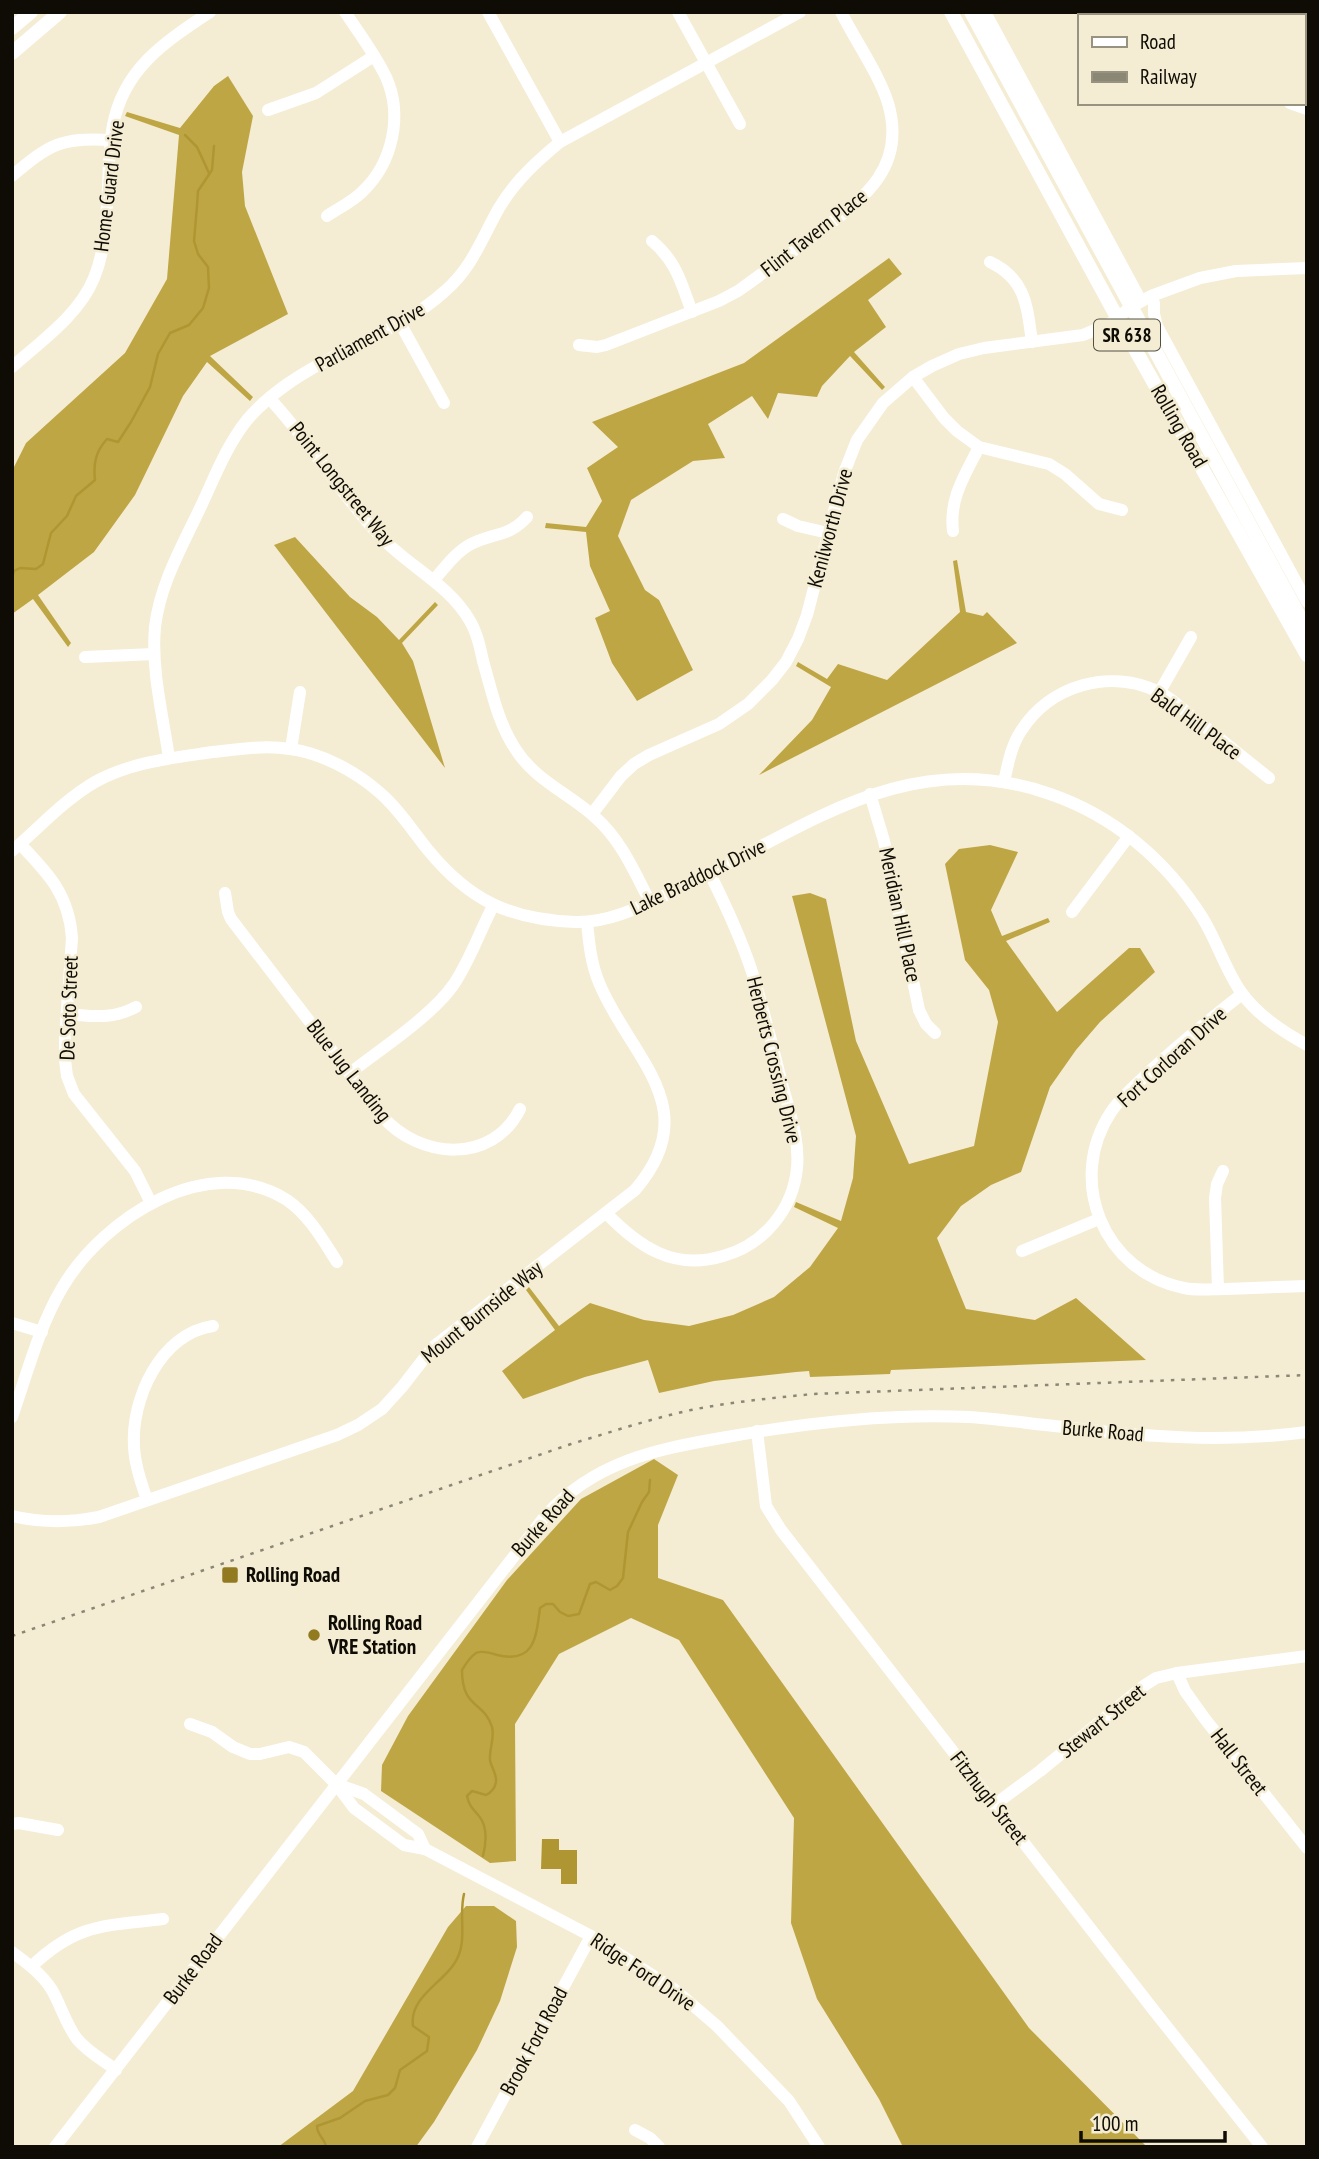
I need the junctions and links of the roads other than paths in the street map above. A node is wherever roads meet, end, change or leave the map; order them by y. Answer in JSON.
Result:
{"nodes":[{"id":1,"x":31,"y":12,"type":"edge"},
{"id":2,"x":60,"y":12,"type":"edge"},
{"id":3,"x":211,"y":12,"type":"edge"},
{"id":4,"x":345,"y":12,"type":"edge"},
{"id":5,"x":488,"y":12,"type":"edge"},
{"id":6,"x":678,"y":12,"type":"edge"},
{"id":7,"x":800,"y":12,"type":"edge"},
{"id":8,"x":841,"y":12,"type":"edge"},
{"id":9,"x":951,"y":12,"type":"edge"},
{"id":10,"x":971,"y":12,"type":"edge"},
{"id":11,"x":985,"y":12,"type":"edge"},
{"id":12,"x":12,"y":28,"type":"edge"},
{"id":13,"x":995,"y":32,"type":"junction"},
{"id":14,"x":12,"y":53,"type":"edge"},
{"id":15,"x":374,"y":56,"type":"junction"},
{"id":16,"x":706,"y":63,"type":"junction"},
{"id":17,"x":1004,"y":73,"type":"junction"},
{"id":18,"x":268,"y":110,"type":"dead end"},
{"id":19,"x":740,"y":124,"type":"dead end"},
{"id":20,"x":111,"y":140,"type":"junction"},
{"id":21,"x":559,"y":142,"type":"junction"},
{"id":22,"x":12,"y":176,"type":"edge"},
{"id":23,"x":327,"y":216,"type":"dead end"},
{"id":24,"x":652,"y":241,"type":"dead end"},
{"id":25,"x":990,"y":262,"type":"dead end"},
{"id":26,"x":1307,"y":268,"type":"edge"},
{"id":27,"x":1141,"y":307,"type":"junction"},
{"id":28,"x":692,"y":312,"type":"junction"},
{"id":29,"x":1118,"y":319,"type":"junction"},
{"id":30,"x":400,"y":323,"type":"junction"},
{"id":31,"x":1032,"y":342,"type":"junction"},
{"id":32,"x":579,"y":345,"type":"dead end"},
{"id":33,"x":12,"y":367,"type":"edge"},
{"id":34,"x":913,"y":377,"type":"junction"},
{"id":35,"x":269,"y":398,"type":"junction"},
{"id":36,"x":443,"y":403,"type":"dead end"},
{"id":37,"x":979,"y":447,"type":"junction"},
{"id":38,"x":1122,"y":510,"type":"dead end"},
{"id":39,"x":527,"y":517,"type":"dead end"},
{"id":40,"x":783,"y":519,"type":"dead end"},
{"id":41,"x":953,"y":531,"type":"dead end"},
{"id":42,"x":828,"y":533,"type":"junction"},
{"id":43,"x":434,"y":580,"type":"junction"},
{"id":44,"x":1307,"y":602,"type":"edge"},
{"id":45,"x":1307,"y":629,"type":"edge"},
{"id":46,"x":1191,"y":637,"type":"dead end"},
{"id":47,"x":154,"y":654,"type":"junction"},
{"id":48,"x":1307,"y":655,"type":"edge"},
{"id":49,"x":85,"y":657,"type":"dead end"},
{"id":50,"x":300,"y":692,"type":"dead end"},
{"id":51,"x":1160,"y":692,"type":"junction"},
{"id":52,"x":291,"y":749,"type":"junction"},
{"id":53,"x":169,"y":758,"type":"junction"},
{"id":54,"x":1269,"y":778,"type":"dead end"},
{"id":55,"x":1004,"y":782,"type":"junction"},
{"id":56,"x":870,"y":794,"type":"junction"},
{"id":57,"x":592,"y":814,"type":"junction"},
{"id":58,"x":1129,"y":836,"type":"junction"},
{"id":59,"x":16,"y":848,"type":"edge"},
{"id":60,"x":710,"y":874,"type":"junction"},
{"id":61,"x":225,"y":893,"type":"dead end"},
{"id":62,"x":650,"y":902,"type":"junction"},
{"id":63,"x":493,"y":906,"type":"junction"},
{"id":64,"x":1072,"y":912,"type":"dead end"},
{"id":65,"x":587,"y":922,"type":"junction"},
{"id":66,"x":1242,"y":994,"type":"junction"},
{"id":67,"x":136,"y":1007,"type":"dead end"},
{"id":68,"x":67,"y":1014,"type":"junction"},
{"id":69,"x":935,"y":1033,"type":"dead end"},
{"id":70,"x":1307,"y":1045,"type":"edge"},
{"id":71,"x":350,"y":1073,"type":"junction"},
{"id":72,"x":520,"y":1109,"type":"dead end"},
{"id":73,"x":1223,"y":1171,"type":"dead end"},
{"id":74,"x":152,"y":1203,"type":"junction"},
{"id":75,"x":606,"y":1213,"type":"junction"},
{"id":76,"x":1099,"y":1219,"type":"junction"},
{"id":77,"x":1021,"y":1251,"type":"dead end"},
{"id":78,"x":338,"y":1262,"type":"dead end"},
{"id":79,"x":1307,"y":1286,"type":"edge"},
{"id":80,"x":1218,"y":1289,"type":"junction"},
{"id":81,"x":12,"y":1323,"type":"edge"},
{"id":82,"x":213,"y":1326,"type":"dead end"},
{"id":83,"x":42,"y":1332,"type":"junction"},
{"id":84,"x":12,"y":1417,"type":"edge"},
{"id":85,"x":757,"y":1431,"type":"junction"},
{"id":86,"x":1307,"y":1432,"type":"edge"},
{"id":87,"x":147,"y":1500,"type":"junction"},
{"id":88,"x":12,"y":1516,"type":"edge"},
{"id":89,"x":1307,"y":1656,"type":"edge"},
{"id":90,"x":1177,"y":1673,"type":"junction"},
{"id":91,"x":190,"y":1724,"type":"dead end"},
{"id":92,"x":336,"y":1784,"type":"junction"},
{"id":93,"x":994,"y":1805,"type":"junction"},
{"id":94,"x":12,"y":1824,"type":"edge"},
{"id":95,"x":58,"y":1830,"type":"dead end"},
{"id":96,"x":1307,"y":1848,"type":"edge"},
{"id":97,"x":163,"y":1920,"type":"dead end"},
{"id":98,"x":591,"y":1936,"type":"junction"},
{"id":99,"x":12,"y":1952,"type":"edge"},
{"id":100,"x":32,"y":1966,"type":"junction"},
{"id":101,"x":116,"y":2070,"type":"junction"},
{"id":102,"x":635,"y":2130,"type":"dead end"},
{"id":103,"x":55,"y":2147,"type":"edge"},
{"id":104,"x":477,"y":2147,"type":"edge"},
{"id":105,"x":659,"y":2147,"type":"edge"},
{"id":106,"x":819,"y":2147,"type":"edge"},
{"id":107,"x":1262,"y":2147,"type":"edge"}],
"edges":[{"from":1,"to":12,"type":"main road"},
{"from":2,"to":14,"type":"main road"},
{"from":3,"to":20,"type":"street","name":"Home Guard Drive"},
{"from":4,"to":15,"type":"street"},
{"from":5,"to":21,"type":"street"},
{"from":6,"to":16,"type":"street"},
{"from":7,"to":16,"type":"street","name":"Parliament Drive"},
{"from":8,"to":28,"type":"street","name":"Flint Tavern Place"},
{"from":9,"to":29,"type":"main road","name":"Rolling Road","number":"SR 638"},
{"from":10,"to":17,"type":"main road","name":"Rolling Road","number":"SR 638"},
{"from":11,"to":13,"type":"street","name":"Rolling Road"},
{"from":13,"to":17,"type":"main road"},
{"from":13,"to":27,"type":"street","name":"Rolling Road"},
{"from":15,"to":18,"type":"street"},
{"from":15,"to":23,"type":"street"},
{"from":16,"to":19,"type":"street"},
{"from":16,"to":21,"type":"street","name":"Parliament Drive"},
{"from":17,"to":27,"type":"main road","name":"Rolling Road","number":"SR 638"},
{"from":20,"to":22,"type":"street"},
{"from":20,"to":33,"type":"street","name":"Home Guard Drive"},
{"from":21,"to":30,"type":"street","name":"Parliament Drive"},
{"from":24,"to":28,"type":"street"},
{"from":25,"to":31,"type":"street"},
{"from":26,"to":27,"type":"street","name":"Kenilworth Drive"},
{"from":27,"to":29,"type":"street","name":"Kenilworth Drive"},
{"from":27,"to":44,"type":"street","name":"Rolling Road"},
{"from":27,"to":45,"type":"main road","name":"Rolling Road","number":"SR 638"},
{"from":28,"to":32,"type":"street","name":"Flint Tavern Place"},
{"from":29,"to":31,"type":"street","name":"Kenilworth Drive"},
{"from":29,"to":48,"type":"main road","name":"Rolling Road","number":"SR 638"},
{"from":30,"to":35,"type":"street","name":"Parliament Drive"},
{"from":30,"to":36,"type":"street"},
{"from":31,"to":34,"type":"street","name":"Kenilworth Drive"},
{"from":34,"to":37,"type":"street"},
{"from":34,"to":42,"type":"street","name":"Kenilworth Drive"},
{"from":35,"to":43,"type":"street","name":"Point Longstreet Way"},
{"from":35,"to":47,"type":"street","name":"Parliament Drive"},
{"from":37,"to":38,"type":"street"},
{"from":37,"to":41,"type":"street"},
{"from":39,"to":43,"type":"street"},
{"from":40,"to":42,"type":"street"},
{"from":42,"to":57,"type":"street","name":"Kenilworth Drive"},
{"from":43,"to":57,"type":"street","name":"Point Longstreet Way"},
{"from":46,"to":51,"type":"street"},
{"from":47,"to":49,"type":"street"},
{"from":47,"to":53,"type":"street","name":"Parliament Drive"},
{"from":50,"to":52,"type":"street"},
{"from":51,"to":54,"type":"street","name":"Bald Hill Place"},
{"from":51,"to":55,"type":"street","name":"Bald Hill Place"},
{"from":52,"to":53,"type":"street","name":"Lake Braddock Drive"},
{"from":52,"to":63,"type":"street","name":"Lake Braddock Drive"},
{"from":53,"to":59,"type":"street","name":"Lake Braddock Drive"},
{"from":55,"to":56,"type":"street","name":"Lake Braddock Drive"},
{"from":55,"to":58,"type":"street","name":"Lake Braddock Drive"},
{"from":56,"to":60,"type":"street","name":"Lake Braddock Drive"},
{"from":56,"to":69,"type":"street","name":"Meridian Hill Place"},
{"from":57,"to":62,"type":"street","name":"Point Longstreet Way"},
{"from":58,"to":64,"type":"street"},
{"from":58,"to":66,"type":"street","name":"Lake Braddock Drive"},
{"from":59,"to":68,"type":"street","name":"De Soto Street"},
{"from":60,"to":62,"type":"street","name":"Lake Braddock Drive"},
{"from":60,"to":75,"type":"street","name":"Herberts Crossing Drive"},
{"from":61,"to":71,"type":"street","name":"Blue Jug Landing"},
{"from":62,"to":65,"type":"street","name":"Lake Braddock Drive"},
{"from":63,"to":65,"type":"street","name":"Lake Braddock Drive"},
{"from":63,"to":71,"type":"street"},
{"from":65,"to":75,"type":"street","name":"Mount Burnside Way"},
{"from":66,"to":70,"type":"street","name":"Lake Braddock Drive"},
{"from":66,"to":76,"type":"street","name":"Fort Corloran Drive"},
{"from":67,"to":68,"type":"street"},
{"from":68,"to":74,"type":"street","name":"De Soto Street"},
{"from":71,"to":72,"type":"street","name":"Blue Jug Landing"},
{"from":73,"to":80,"type":"street"},
{"from":74,"to":78,"type":"street"},
{"from":74,"to":83,"type":"street"},
{"from":75,"to":87,"type":"street","name":"Mount Burnside Way"},
{"from":76,"to":77,"type":"street"},
{"from":76,"to":80,"type":"street","name":"Fort Corloran Drive"},
{"from":79,"to":80,"type":"street","name":"Fort Corloran Drive"},
{"from":81,"to":83,"type":"street"},
{"from":82,"to":87,"type":"street"},
{"from":83,"to":84,"type":"street"},
{"from":85,"to":86,"type":"street","name":"Burke Road"},
{"from":85,"to":92,"type":"street","name":"Burke Road"},
{"from":85,"to":93,"type":"street","name":"Fitzhugh Street"},
{"from":87,"to":88,"type":"street","name":"Mount Burnside Way"},
{"from":89,"to":90,"type":"street","name":"Stewart Street"},
{"from":90,"to":93,"type":"street","name":"Stewart Street"},
{"from":90,"to":96,"type":"street","name":"Hall Street"},
{"from":91,"to":92,"type":"street","name":"Ridge Ford Drive"},
{"from":92,"to":98,"type":"street","name":"Ridge Ford Drive"},
{"from":92,"to":101,"type":"street","name":"Burke Road"},
{"from":93,"to":107,"type":"street","name":"Fitzhugh Street"},
{"from":94,"to":95,"type":"street"},
{"from":97,"to":100,"type":"street"},
{"from":98,"to":104,"type":"street","name":"Brook Ford Road"},
{"from":98,"to":106,"type":"street","name":"Ridge Ford Drive"},
{"from":99,"to":100,"type":"street"},
{"from":100,"to":101,"type":"street"},
{"from":101,"to":103,"type":"street","name":"Burke Road"},
{"from":102,"to":105,"type":"street"}]}
